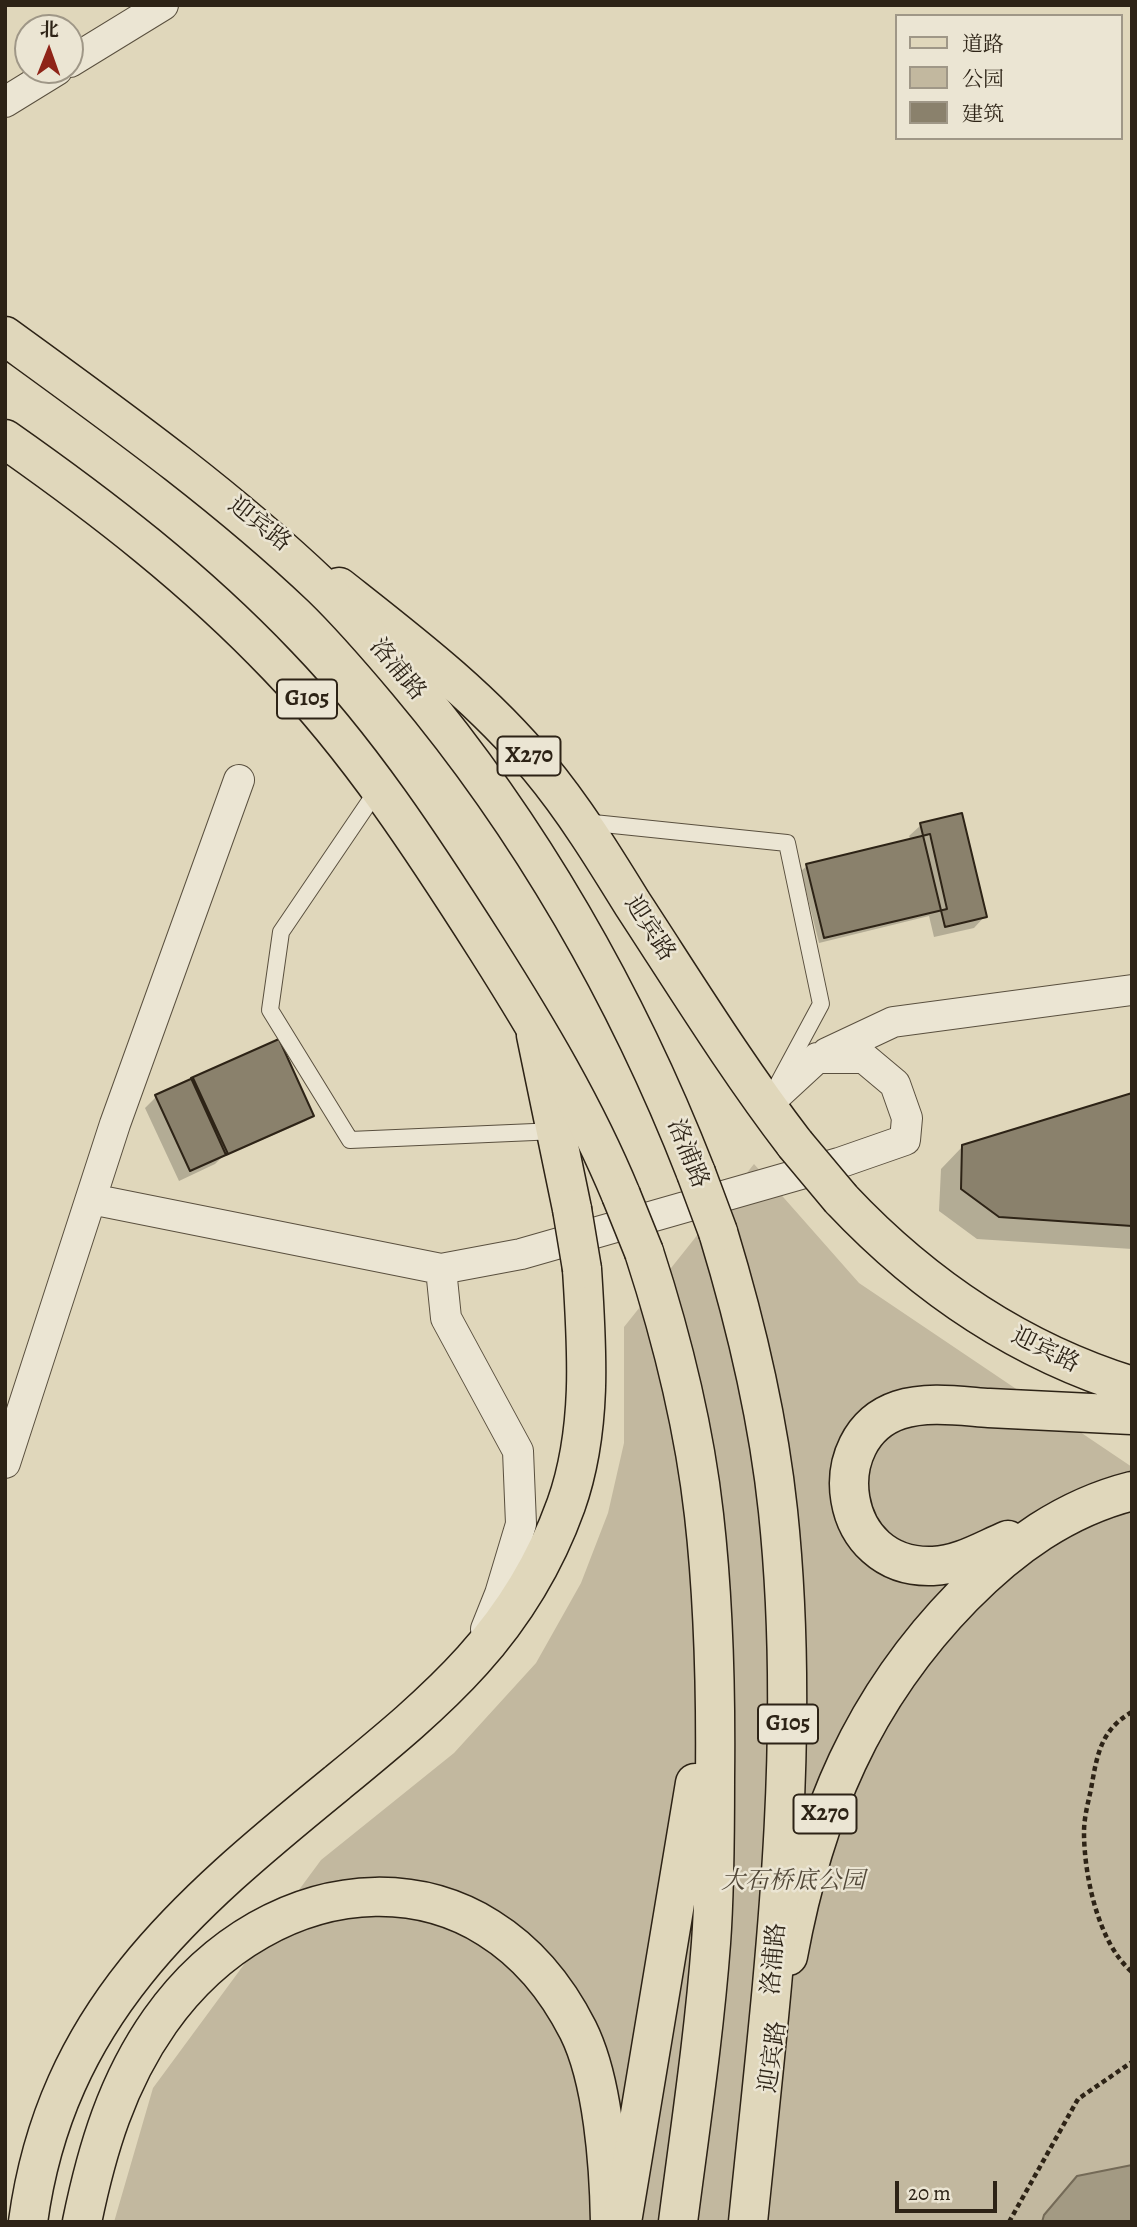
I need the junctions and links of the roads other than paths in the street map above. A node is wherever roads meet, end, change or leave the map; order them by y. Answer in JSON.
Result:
{"nodes":[{"id":1,"x":163,"y":5,"type":"edge"},
{"id":2,"x":84,"y":53,"type":"edge"},
{"id":3,"x":34,"y":84,"type":"edge"},
{"id":4,"x":5,"y":102,"type":"edge"},
{"id":5,"x":5,"y":336,"type":"edge"},
{"id":6,"x":5,"y":439,"type":"edge"},
{"id":7,"x":168,"y":454,"type":"junction"},
{"id":8,"x":239,"y":780,"type":"dead end"},
{"id":9,"x":379,"y":787,"type":"junction"},
{"id":10,"x":580,"y":822,"type":"junction"},
{"id":11,"x":1132,"y":990,"type":"edge"},
{"id":12,"x":534,"y":1027,"type":"junction"},
{"id":13,"x":817,"y":1058,"type":"junction"},
{"id":14,"x":766,"y":1105,"type":"junction"},
{"id":15,"x":556,"y":1131,"type":"junction"},
{"id":16,"x":91,"y":1199,"type":"junction"},
{"id":17,"x":441,"y":1269,"type":"junction"},
{"id":18,"x":1132,"y":1386,"type":"edge"},
{"id":19,"x":1132,"y":1415,"type":"edge"},
{"id":20,"x":5,"y":1463,"type":"edge"},
{"id":21,"x":1132,"y":1491,"type":"edge"},
{"id":22,"x":1086,"y":1505,"type":"junction"},
{"id":23,"x":713,"y":1642,"type":"junction"},
{"id":24,"x":471,"y":1664,"type":"junction"},
{"id":25,"x":28,"y":2222,"type":"edge"},
{"id":26,"x":82,"y":2222,"type":"edge"},
{"id":27,"x":610,"y":2222,"type":"edge"},
{"id":28,"x":622,"y":2222,"type":"edge"},
{"id":29,"x":678,"y":2222,"type":"edge"},
{"id":30,"x":750,"y":2222,"type":"edge"}],
"edges":[{"from":1,"to":2,"type":"street"},
{"from":3,"to":4,"type":"street"},
{"from":5,"to":7,"type":"main road","name":"洛浦路","number":"G105"},
{"from":6,"to":9,"type":"main road","number":"G105"},
{"from":7,"to":10,"type":"main road","name":"迎宾路","number":"X270"},
{"from":7,"to":30,"type":"main road","name":"洛浦路","number":"G105","bridge":true},
{"from":8,"to":16,"type":"street"},
{"from":9,"to":12,"type":"main road","number":"G105"},
{"from":9,"to":15,"type":"lane"},
{"from":10,"to":14,"type":"main road","name":"迎宾路","number":"X270"},
{"from":10,"to":14,"type":"lane"},
{"from":11,"to":13,"type":"street"},
{"from":12,"to":15,"type":"main road"},
{"from":12,"to":23,"type":"main road","number":"G105","bridge":true},
{"from":13,"to":14,"type":"street"},
{"from":13,"to":17,"type":"street"},
{"from":14,"to":18,"type":"main road","name":"迎宾路","number":"X270","bridge":true},
{"from":15,"to":24,"type":"main road","bridge":true},
{"from":16,"to":17,"type":"street"},
{"from":16,"to":20,"type":"street"},
{"from":17,"to":24,"type":"street"},
{"from":19,"to":22,"type":"main road"},
{"from":21,"to":22,"type":"main road","name":"迎宾路","number":"X270"},
{"from":22,"to":30,"type":"main road","name":"迎宾路","number":"X270"},
{"from":23,"to":28,"type":"main road","number":"G105"},
{"from":23,"to":29,"type":"main road","number":"G105"},
{"from":24,"to":25,"type":"main road"},
{"from":26,"to":27,"type":"main road"}]}
